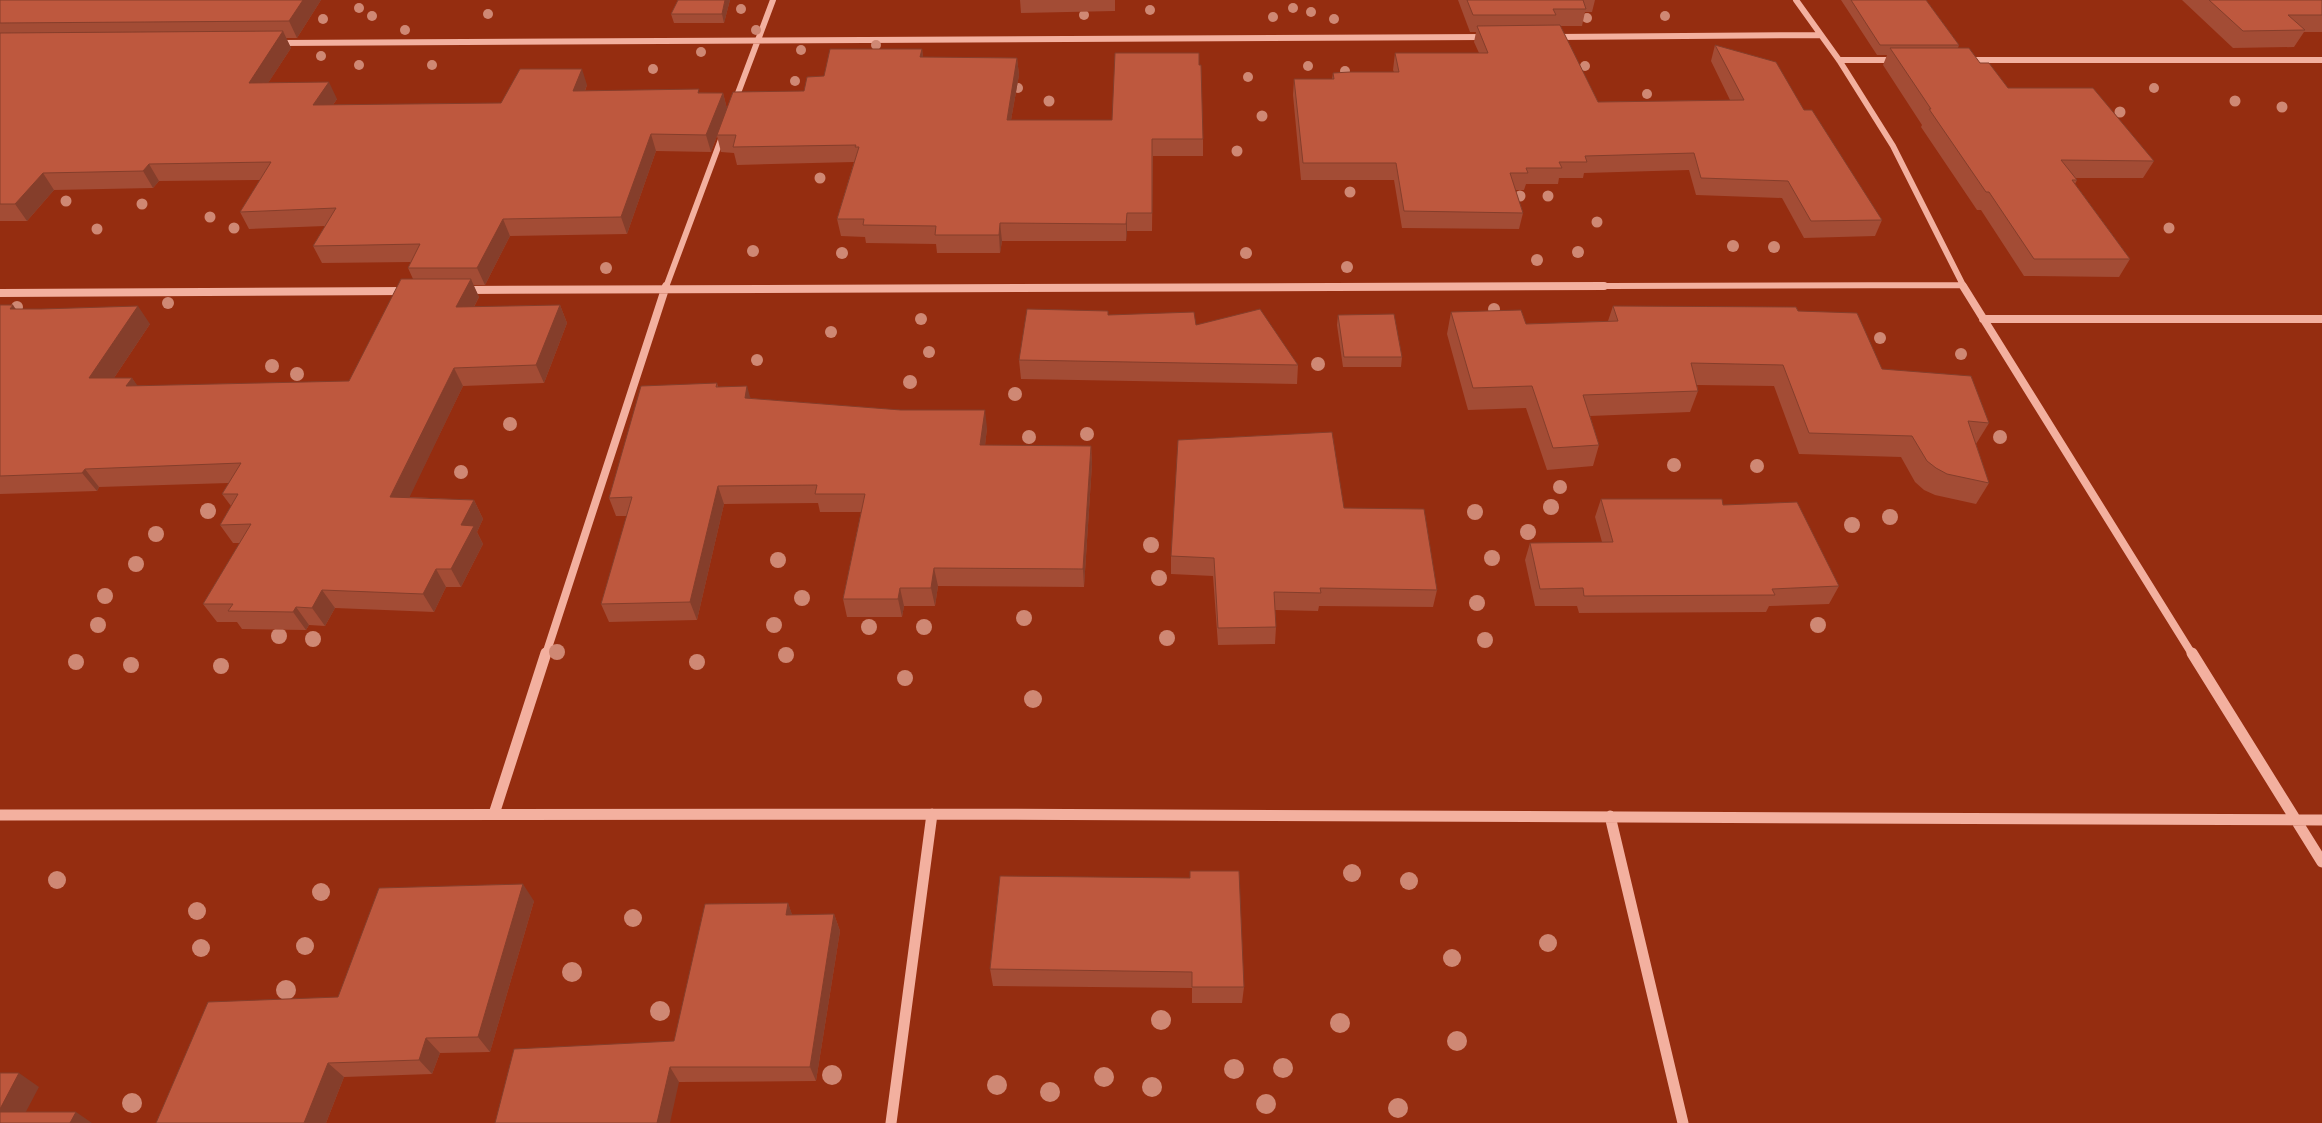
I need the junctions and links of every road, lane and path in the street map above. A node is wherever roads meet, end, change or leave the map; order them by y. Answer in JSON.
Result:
{"nodes":[{"id":1,"x":773,"y":0,"type":"edge"},
{"id":2,"x":1796,"y":0,"type":"edge"},
{"id":3,"x":1820,"y":35,"type":"junction"},
{"id":4,"x":1492,"y":37,"type":"edge"},
{"id":5,"x":1552,"y":37,"type":"edge"},
{"id":6,"x":757,"y":41,"type":"junction"},
{"id":7,"x":269,"y":43,"type":"edge"},
{"id":8,"x":1839,"y":60,"type":"junction"},
{"id":9,"x":1908,"y":60,"type":"edge"},
{"id":10,"x":1958,"y":60,"type":"edge"},
{"id":11,"x":2322,"y":60,"type":"edge"},
{"id":12,"x":734,"y":105,"type":"edge"},
{"id":13,"x":727,"y":124,"type":"edge"},
{"id":14,"x":1962,"y":285,"type":"junction"},
{"id":15,"x":666,"y":289,"type":"junction"},
{"id":16,"x":417,"y":290,"type":"edge"},
{"id":17,"x":457,"y":290,"type":"edge"},
{"id":18,"x":0,"y":293,"type":"edge"},
{"id":19,"x":1983,"y":319,"type":"junction"},
{"id":20,"x":2322,"y":319,"type":"edge"},
{"id":21,"x":494,"y":814,"type":"junction"},
{"id":22,"x":932,"y":814,"type":"junction"},
{"id":23,"x":0,"y":815,"type":"edge"},
{"id":24,"x":1610,"y":816,"type":"junction"},
{"id":25,"x":2295,"y":820,"type":"junction"},
{"id":26,"x":2322,"y":820,"type":"edge"},
{"id":27,"x":2322,"y":862,"type":"edge"},
{"id":28,"x":891,"y":1123,"type":"edge"},
{"id":29,"x":1683,"y":1123,"type":"edge"}],
"edges":[{"from":1,"to":6,"type":"street"},
{"from":2,"to":3,"type":"street"},
{"from":3,"to":5,"type":"street"},
{"from":3,"to":8,"type":"street"},
{"from":4,"to":6,"type":"street"},
{"from":6,"to":7,"type":"street"},
{"from":6,"to":12,"type":"street"},
{"from":8,"to":9,"type":"street"},
{"from":8,"to":14,"type":"street"},
{"from":10,"to":11,"type":"street"},
{"from":13,"to":15,"type":"street"},
{"from":14,"to":15,"type":"street"},
{"from":14,"to":19,"type":"street"},
{"from":15,"to":17,"type":"street"},
{"from":15,"to":21,"type":"street"},
{"from":16,"to":18,"type":"street"},
{"from":19,"to":20,"type":"street"},
{"from":19,"to":25,"type":"street"},
{"from":21,"to":22,"type":"street"},
{"from":21,"to":23,"type":"street"},
{"from":22,"to":24,"type":"street"},
{"from":22,"to":28,"type":"street"},
{"from":24,"to":25,"type":"street"},
{"from":24,"to":29,"type":"street"},
{"from":25,"to":26,"type":"street"},
{"from":25,"to":27,"type":"street"}]}
